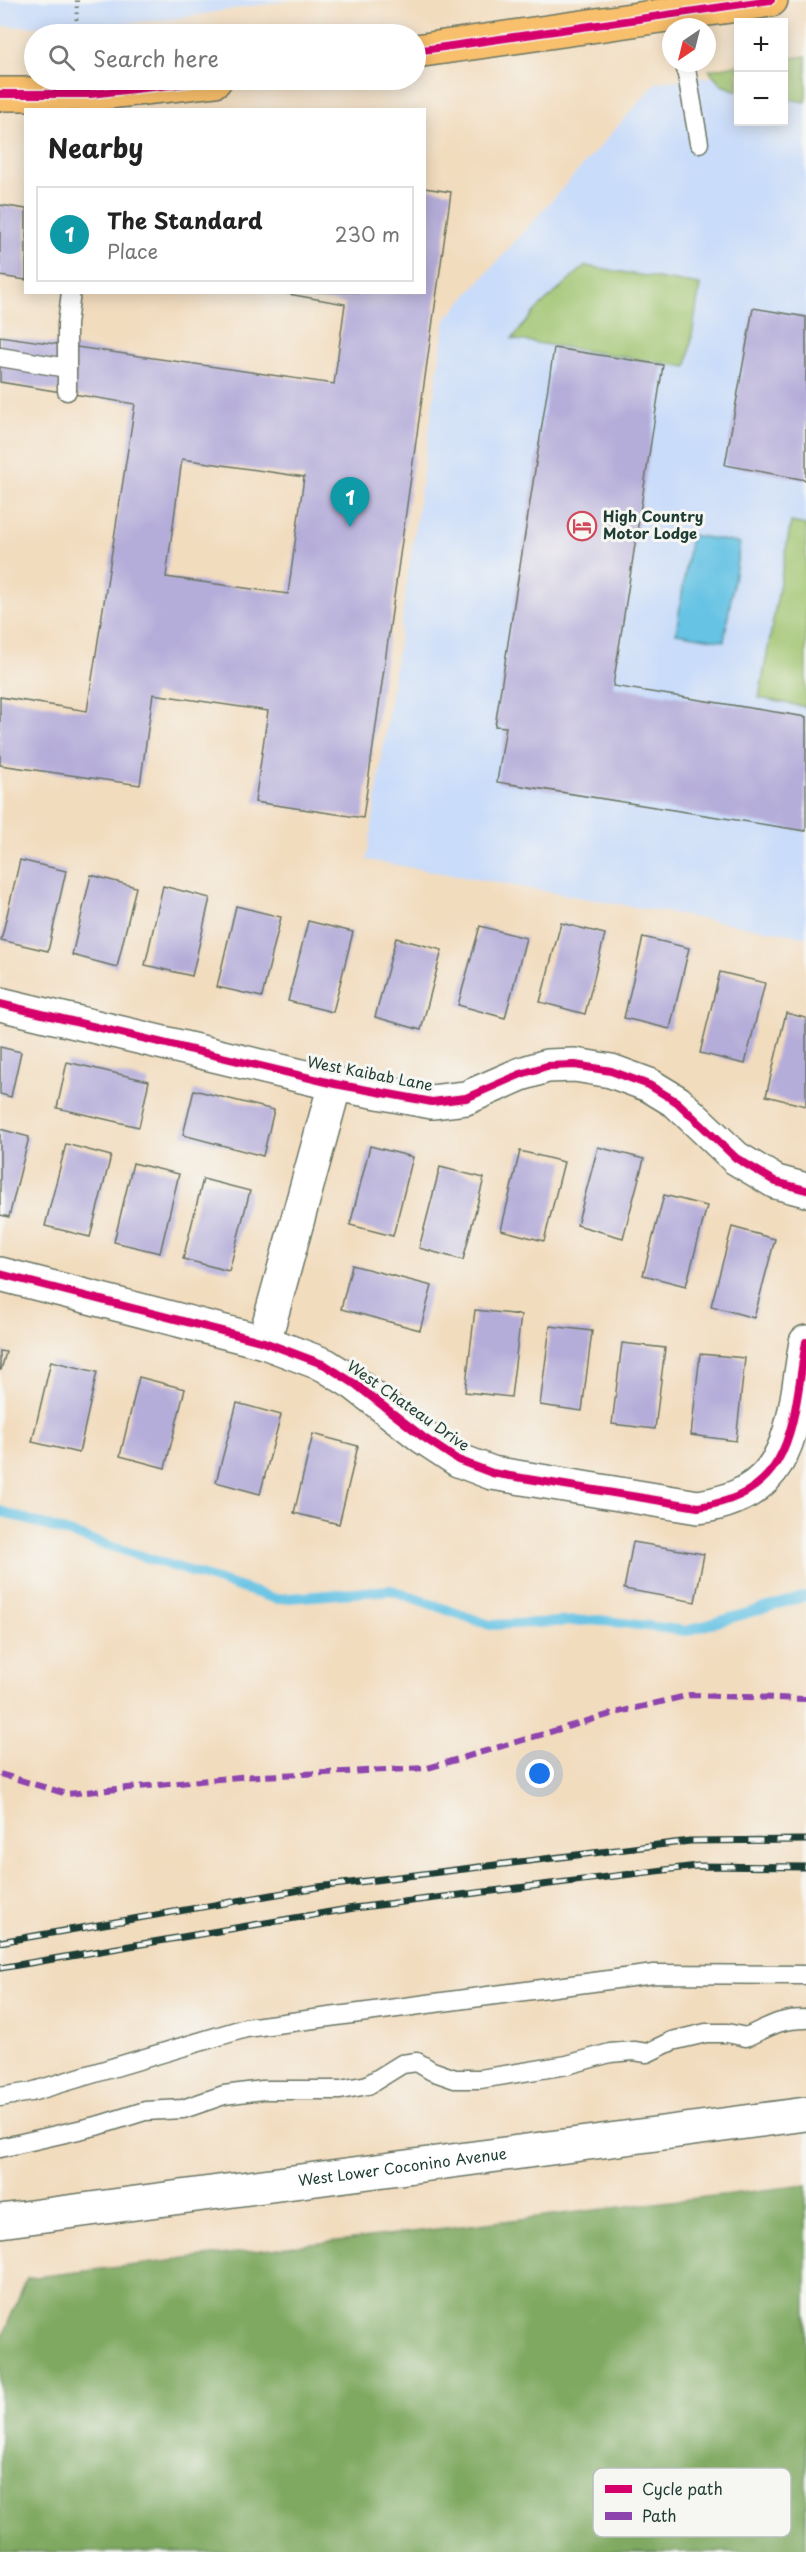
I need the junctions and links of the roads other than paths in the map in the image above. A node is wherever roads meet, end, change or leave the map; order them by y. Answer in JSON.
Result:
{"nodes":[{"id":1,"x":771,"y":0,"type":"edge"},
{"id":2,"x":691,"y":18,"type":"edge"},
{"id":3,"x":662,"y":23,"type":"edge"},
{"id":4,"x":426,"y":50,"type":"edge"},
{"id":5,"x":687,"y":72,"type":"edge"},
{"id":6,"x":158,"y":90,"type":"edge"},
{"id":7,"x":0,"y":94,"type":"edge"},
{"id":8,"x":90,"y":102,"type":"edge"},
{"id":9,"x":699,"y":143,"type":"dead end"},
{"id":10,"x":71,"y":294,"type":"edge"},
{"id":11,"x":0,"y":357,"type":"edge"},
{"id":12,"x":67,"y":368,"type":"junction"},
{"id":13,"x":67,"y":391,"type":"dead end"},
{"id":14,"x":0,"y":1004,"type":"edge"},
{"id":15,"x":336,"y":1084,"type":"junction"},
{"id":16,"x":806,"y":1190,"type":"edge"},
{"id":17,"x":0,"y":1274,"type":"edge"},
{"id":18,"x":264,"y":1342,"type":"junction"},
{"id":19,"x":806,"y":1342,"type":"edge"},
{"id":20,"x":806,"y":1975,"type":"edge"},
{"id":21,"x":806,"y":2019,"type":"edge"},
{"id":22,"x":0,"y":2097,"type":"edge"},
{"id":23,"x":806,"y":2114,"type":"edge"},
{"id":24,"x":0,"y":2148,"type":"edge"},
{"id":25,"x":0,"y":2221,"type":"edge"}],
"edges":[{"from":1,"to":2,"type":"main road"},
{"from":3,"to":4,"type":"main road"},
{"from":5,"to":9,"type":"lane"},
{"from":6,"to":8,"type":"main road"},
{"from":7,"to":8,"type":"main road"},
{"from":10,"to":12,"type":"lane"},
{"from":11,"to":12,"type":"lane"},
{"from":12,"to":13,"type":"lane"},
{"from":14,"to":15,"type":"street","name":"West Kaibab Lane"},
{"from":15,"to":16,"type":"street","name":"West Kaibab Lane"},
{"from":15,"to":18,"type":"street"},
{"from":17,"to":18,"type":"street","name":"West Chateau Drive"},
{"from":18,"to":19,"type":"street","name":"West Chateau Drive"},
{"from":20,"to":22,"type":"lane"},
{"from":21,"to":24,"type":"lane"},
{"from":23,"to":25,"type":"street","name":"West Lower Coconino Avenue"}]}
